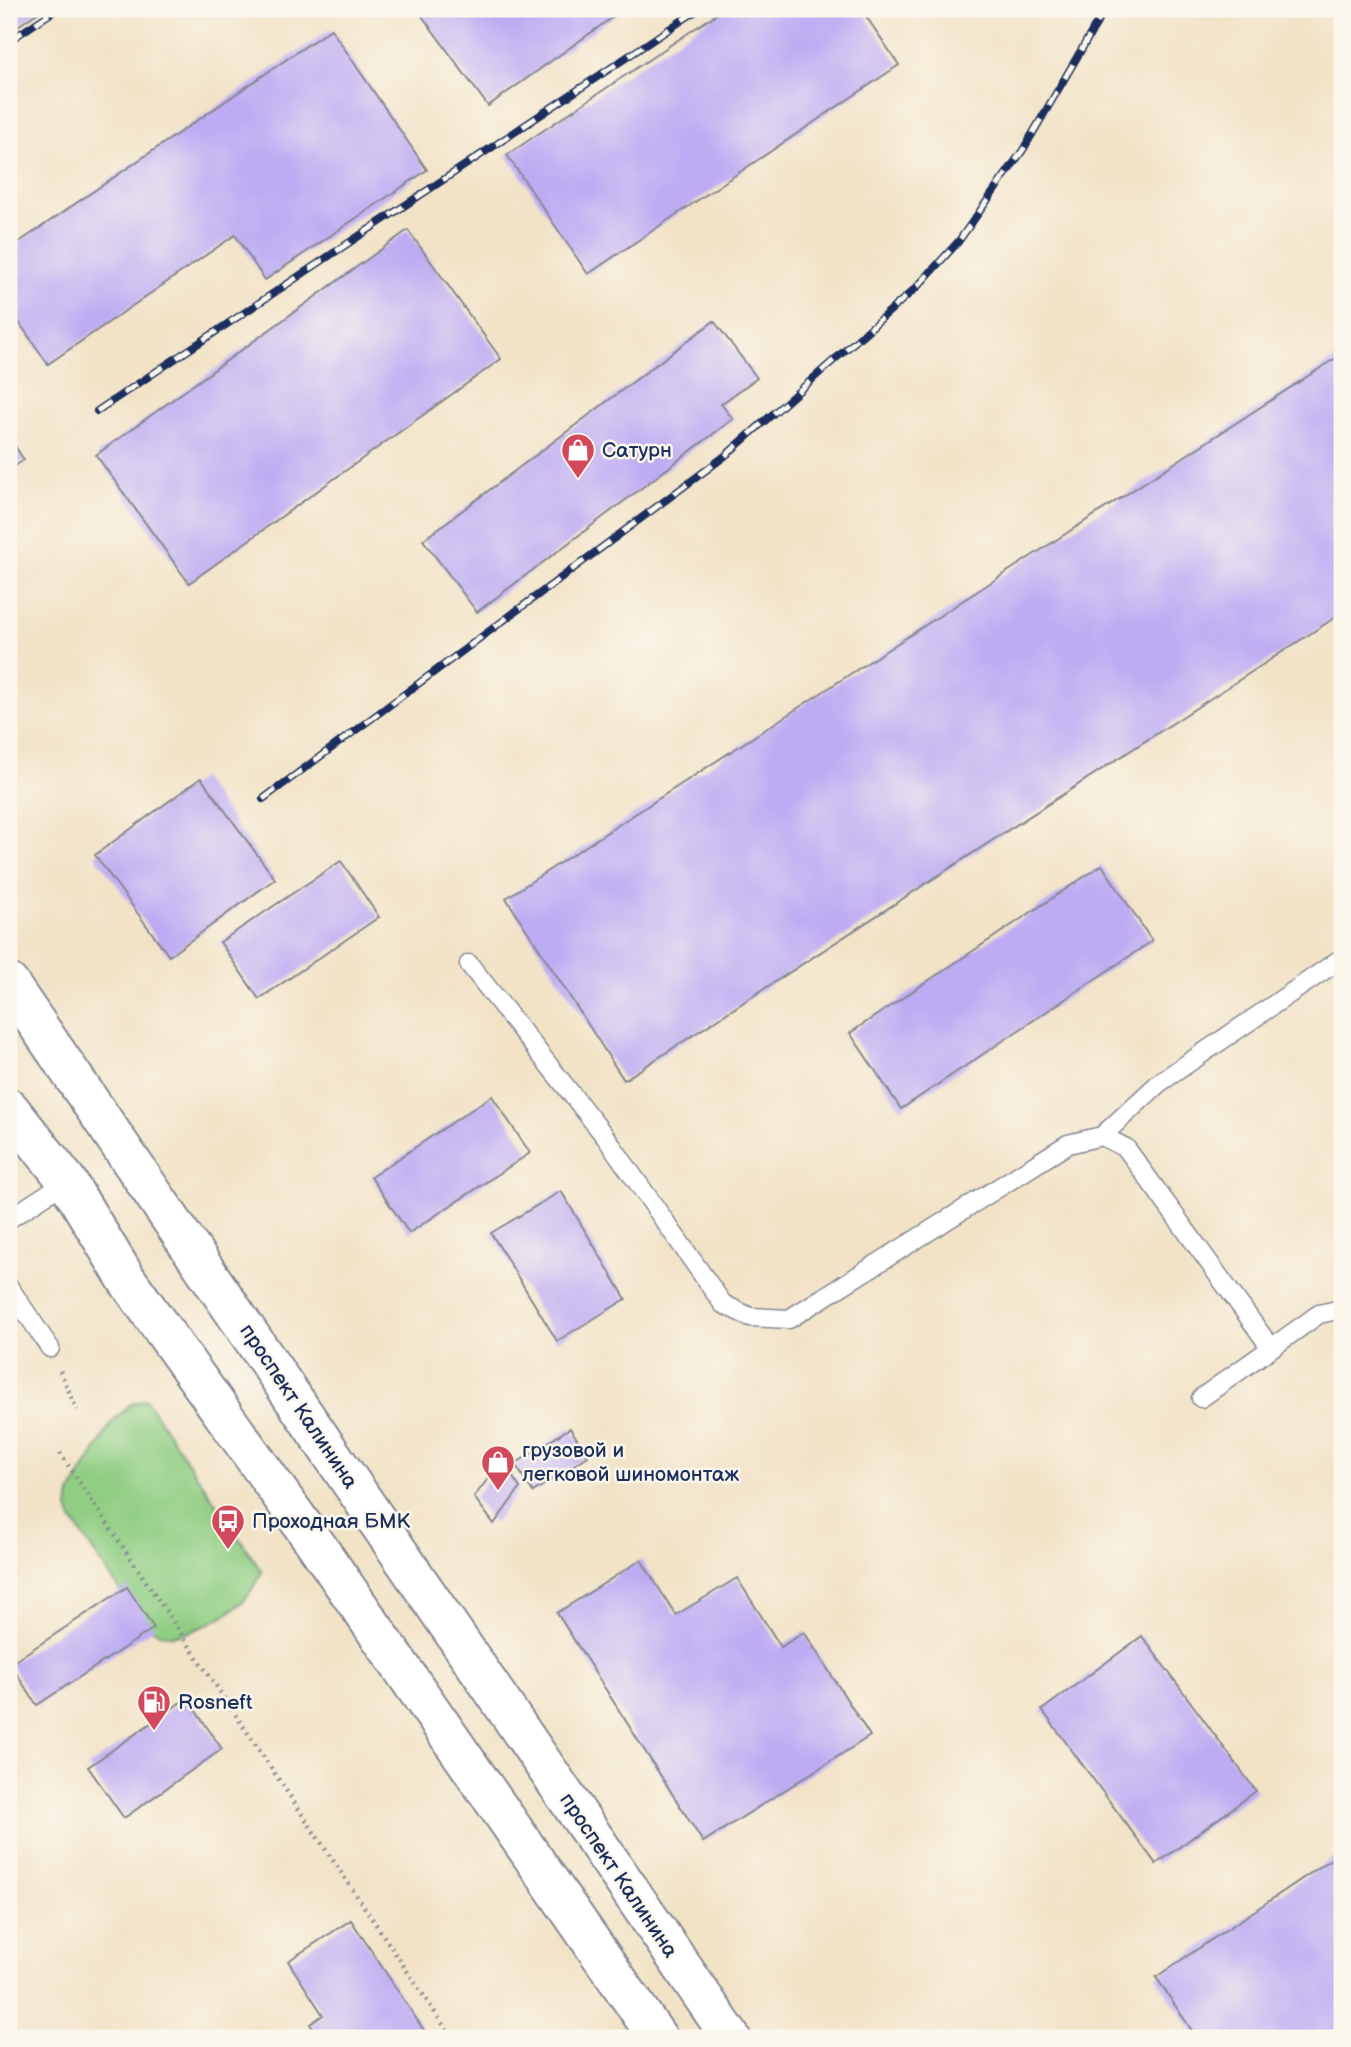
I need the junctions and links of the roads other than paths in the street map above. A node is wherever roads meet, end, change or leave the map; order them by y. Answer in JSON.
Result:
{"nodes":[{"id":1,"x":1342,"y":958,"type":"edge"},
{"id":2,"x":469,"y":964,"type":"dead end"},
{"id":3,"x":9,"y":983,"type":"edge"},
{"id":4,"x":9,"y":1108,"type":"edge"},
{"id":5,"x":1102,"y":1136,"type":"junction"},
{"id":6,"x":67,"y":1181,"type":"junction"},
{"id":7,"x":9,"y":1219,"type":"edge"},
{"id":8,"x":9,"y":1287,"type":"edge"},
{"id":9,"x":1342,"y":1309,"type":"edge"},
{"id":10,"x":50,"y":1348,"type":"road end"},
{"id":11,"x":1271,"y":1348,"type":"junction"},
{"id":12,"x":1201,"y":1398,"type":"dead end"},
{"id":13,"x":657,"y":2038,"type":"edge"},
{"id":14,"x":731,"y":2038,"type":"edge"}],
"edges":[{"from":1,"to":5,"type":"lane"},
{"from":2,"to":5,"type":"lane"},
{"from":3,"to":14,"type":"main road","name":"проспект Калинина"},
{"from":4,"to":6,"type":"main road"},
{"from":5,"to":11,"type":"lane"},
{"from":6,"to":7,"type":"lane"},
{"from":6,"to":13,"type":"main road"},
{"from":8,"to":10,"type":"lane"},
{"from":9,"to":11,"type":"lane"},
{"from":11,"to":12,"type":"lane"}]}
